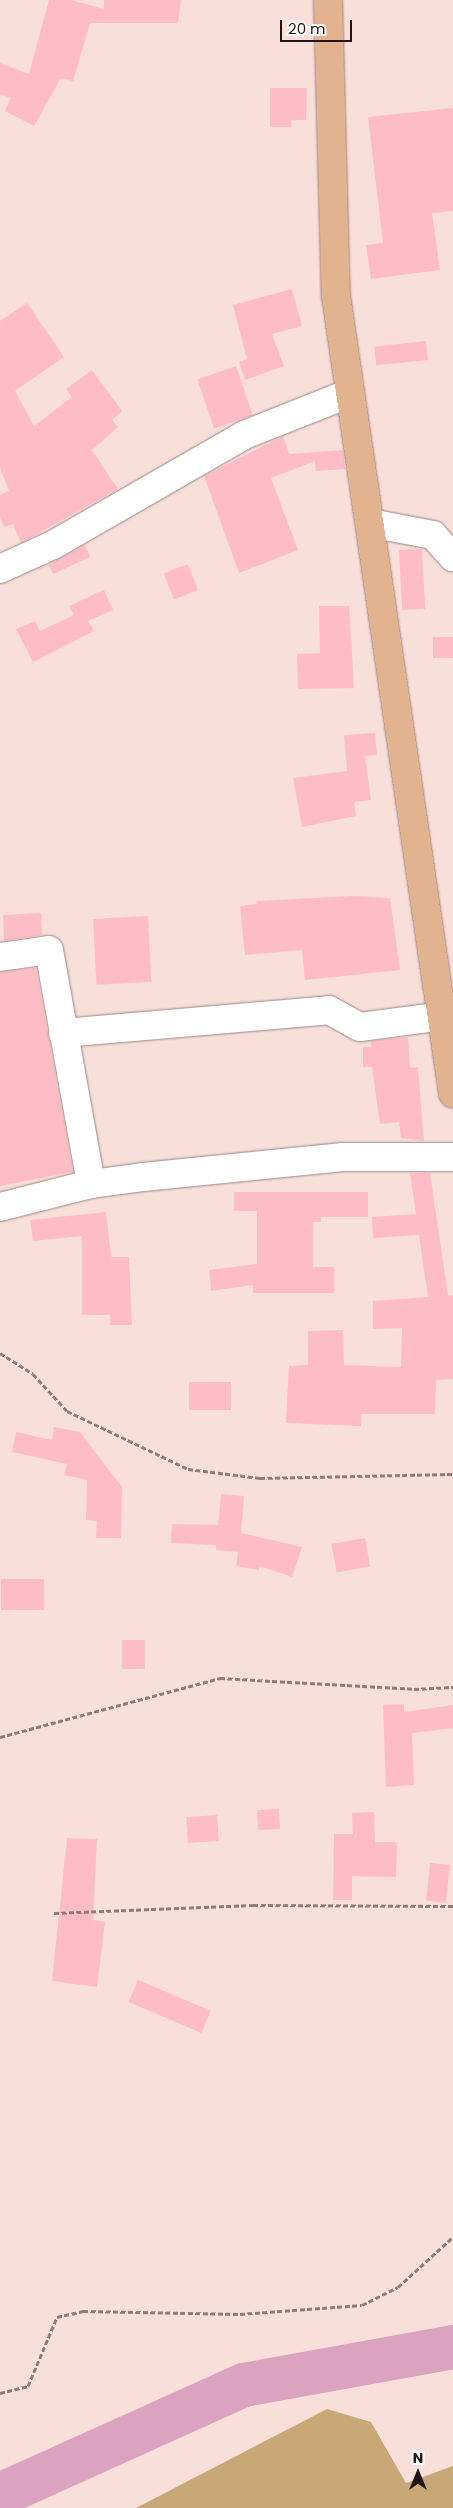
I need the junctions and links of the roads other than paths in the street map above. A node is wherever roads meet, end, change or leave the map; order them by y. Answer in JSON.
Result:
{"nodes":[{"id":1,"x":328,"y":0,"type":"edge"},
{"id":2,"x":350,"y":393,"type":"junction"},
{"id":3,"x":370,"y":523,"type":"junction"},
{"id":4,"x":453,"y":557,"type":"edge"},
{"id":5,"x":0,"y":569,"type":"edge"},
{"id":6,"x":0,"y":957,"type":"edge"},
{"id":7,"x":442,"y":1016,"type":"junction"},
{"id":8,"x":63,"y":1033,"type":"junction"},
{"id":9,"x":453,"y":1093,"type":"edge"},
{"id":10,"x":453,"y":1157,"type":"edge"},
{"id":11,"x":91,"y":1184,"type":"junction"},
{"id":12,"x":0,"y":1207,"type":"edge"}],
"edges":[{"from":1,"to":2,"type":"main road"},
{"from":2,"to":3,"type":"main road"},
{"from":2,"to":5,"type":"street"},
{"from":3,"to":4,"type":"street"},
{"from":3,"to":7,"type":"main road"},
{"from":6,"to":8,"type":"street"},
{"from":7,"to":8,"type":"street"},
{"from":7,"to":9,"type":"main road"},
{"from":8,"to":11,"type":"street"},
{"from":10,"to":11,"type":"street"},
{"from":11,"to":12,"type":"street"}]}
